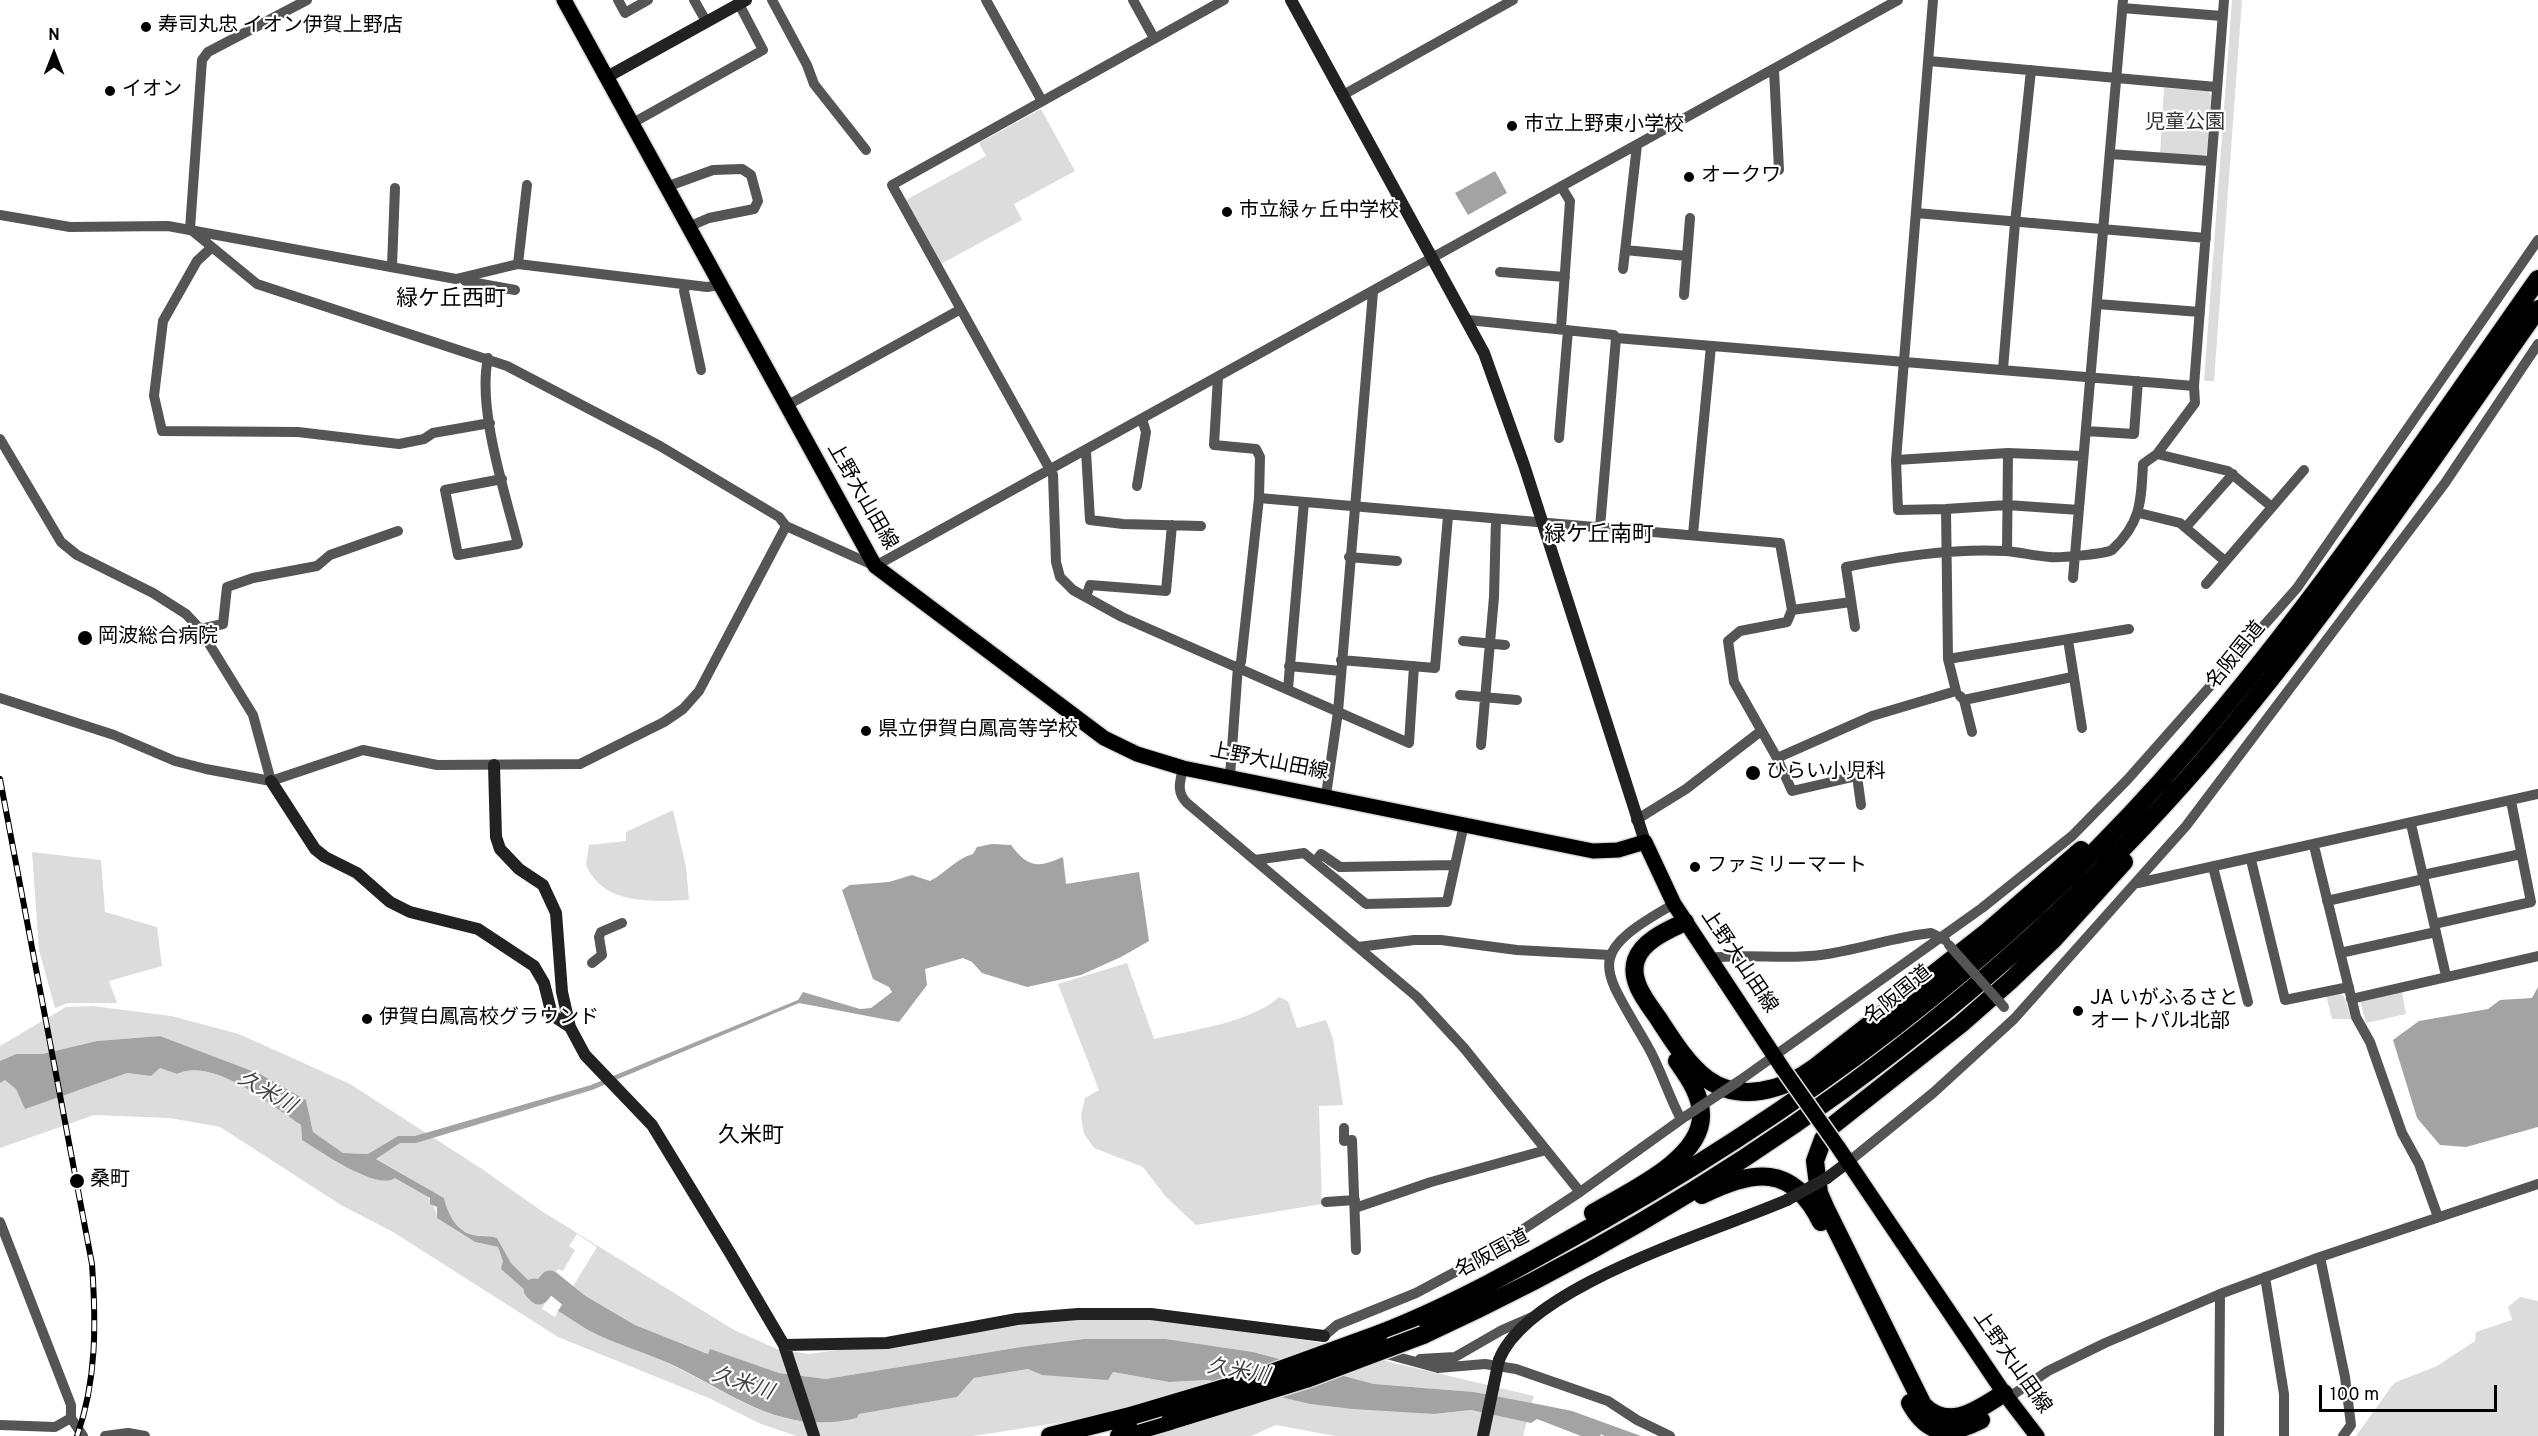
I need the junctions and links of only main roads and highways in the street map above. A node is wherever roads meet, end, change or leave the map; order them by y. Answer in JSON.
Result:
{"nodes":[{"id":1,"x":564,"y":0,"type":"edge"},
{"id":2,"x":2538,"y":279,"type":"edge"},
{"id":3,"x":2538,"y":309,"type":"edge"},
{"id":4,"x":2276,"y":645,"type":"junction"},
{"id":5,"x":2201,"y":764,"type":"junction"},
{"id":6,"x":1679,"y":913,"type":"junction"},
{"id":7,"x":1452,"y":1303,"type":"junction"},
{"id":8,"x":1475,"y":1311,"type":"junction"},
{"id":9,"x":2006,"y":1396,"type":"junction"},
{"id":10,"x":1050,"y":1436,"type":"edge"},
{"id":11,"x":1119,"y":1436,"type":"edge"},
{"id":12,"x":2037,"y":1436,"type":"edge"}],
"edges":[{"from":1,"to":6,"type":"main road","name":"上野大山田線"},
{"from":2,"to":4,"type":"highway","name":"名阪国道"},
{"from":3,"to":5,"type":"highway","name":"名阪国道"},
{"from":4,"to":6,"type":"highway"},
{"from":4,"to":7,"type":"highway","name":"名阪国道"},
{"from":5,"to":8,"type":"highway","name":"名阪国道"},
{"from":5,"to":9,"type":"highway"},
{"from":6,"to":7,"type":"highway"},
{"from":6,"to":9,"type":"main road","name":"上野大山田線","bridge":true},
{"from":7,"to":10,"type":"highway","name":"名阪国道","bridge":true},
{"from":8,"to":9,"type":"highway"},
{"from":8,"to":11,"type":"highway","name":"名阪国道","bridge":true},
{"from":9,"to":12,"type":"main road","name":"上野大山田線"}]}
